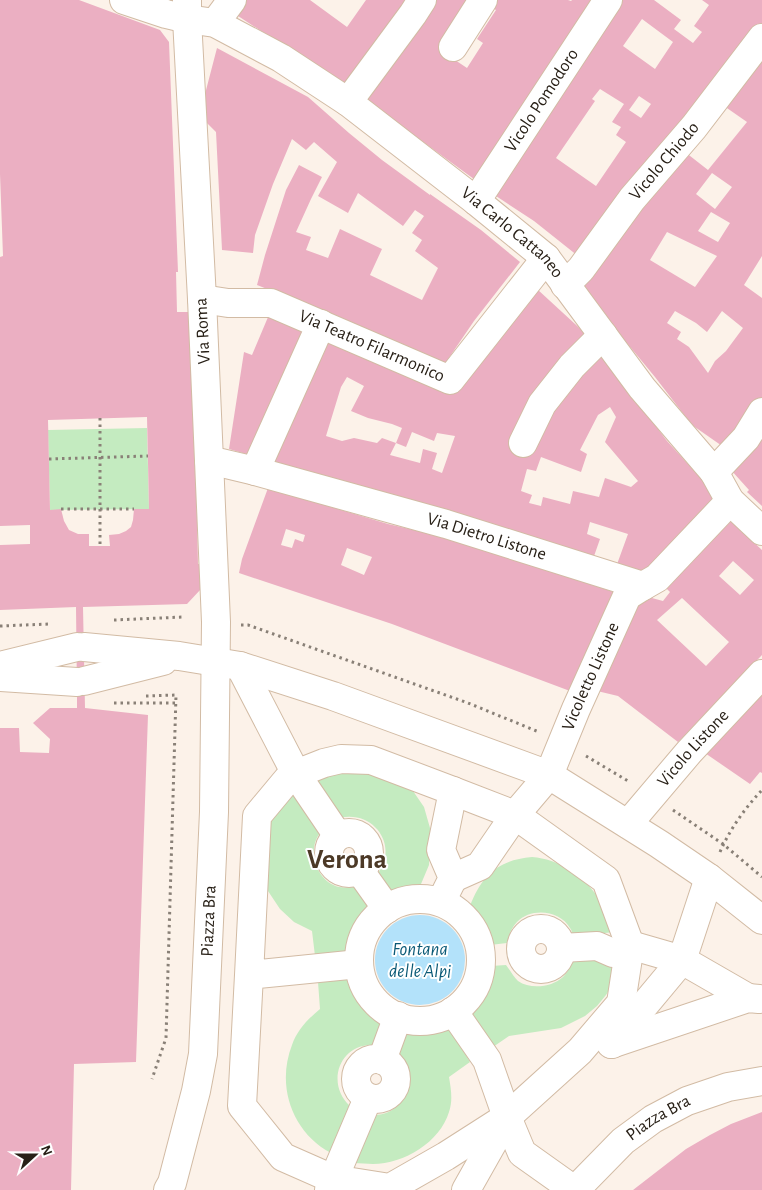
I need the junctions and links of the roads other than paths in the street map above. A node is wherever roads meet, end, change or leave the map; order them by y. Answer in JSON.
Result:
{"nodes":[{"id":1,"x":124,"y":0,"type":"edge"},
{"id":2,"x":232,"y":0,"type":"edge"},
{"id":3,"x":422,"y":0,"type":"edge"},
{"id":4,"x":483,"y":0,"type":"edge"},
{"id":5,"x":608,"y":0,"type":"edge"},
{"id":6,"x":187,"y":10,"type":"edge"},
{"id":7,"x":215,"y":23,"type":"junction"},
{"id":8,"x":762,"y":38,"type":"edge"},
{"id":9,"x":453,"y":47,"type":"dead end"},
{"id":10,"x":348,"y":102,"type":"junction"},
{"id":11,"x":476,"y":201,"type":"junction"},
{"id":12,"x":546,"y":258,"type":"junction"},
{"id":13,"x":565,"y":285,"type":"junction"},
{"id":14,"x":202,"y":299,"type":"junction"},
{"id":15,"x":321,"y":324,"type":"junction"},
{"id":16,"x":603,"y":335,"type":"junction"},
{"id":17,"x":762,"y":412,"type":"edge"},
{"id":18,"x":523,"y":443,"type":"dead end"},
{"id":19,"x":209,"y":460,"type":"junction"},
{"id":20,"x":255,"y":470,"type":"junction"},
{"id":21,"x":714,"y":472,"type":"junction"},
{"id":22,"x":730,"y":502,"type":"junction"},
{"id":23,"x":762,"y":531,"type":"edge"},
{"id":24,"x":636,"y":584,"type":"junction"},
{"id":25,"x":179,"y":656,"type":"junction"},
{"id":26,"x":228,"y":664,"type":"junction"},
{"id":27,"x":0,"y":666,"type":"edge"},
{"id":28,"x":762,"y":674,"type":"edge"},
{"id":29,"x":0,"y":677,"type":"edge"},
{"id":30,"x":296,"y":774,"type":"junction"},
{"id":31,"x":549,"y":775,"type":"junction"},
{"id":32,"x":452,"y":790,"type":"junction"},
{"id":33,"x":515,"y":815,"type":"junction"},
{"id":34,"x":628,"y":824,"type":"junction"},
{"id":35,"x":453,"y":878,"type":"junction"},
{"id":36,"x":709,"y":878,"type":"junction"},
{"id":37,"x":441,"y":902,"type":"junction"},
{"id":38,"x":387,"y":908,"type":"junction"},
{"id":39,"x":762,"y":920,"type":"edge"},
{"id":40,"x":630,"y":945,"type":"junction"},
{"id":41,"x":481,"y":955,"type":"junction"},
{"id":42,"x":682,"y":960,"type":"junction"},
{"id":43,"x":360,"y":964,"type":"junction"},
{"id":44,"x":249,"y":975,"type":"junction"},
{"id":45,"x":755,"y":999,"type":"edge"},
{"id":46,"x":453,"y":1011,"type":"junction"},
{"id":47,"x":398,"y":1016,"type":"junction"},
{"id":48,"x":611,"y":1044,"type":"junction"},
{"id":49,"x":762,"y":1081,"type":"edge"},
{"id":50,"x":507,"y":1117,"type":"junction"},
{"id":51,"x":331,"y":1185,"type":"edge"},
{"id":52,"x":176,"y":1188,"type":"edge"},
{"id":53,"x":466,"y":1190,"type":"edge"},
{"id":54,"x":574,"y":1190,"type":"edge"}],
"edges":[{"from":1,"to":6,"type":"street","name":"Via Carlo Cattaneo"},
{"from":2,"to":7,"type":"street"},
{"from":3,"to":10,"type":"street"},
{"from":4,"to":9,"type":"street"},
{"from":5,"to":11,"type":"street","name":"Vicolo Pomodoro"},
{"from":6,"to":7,"type":"street","name":"Via Carlo Cattaneo"},
{"from":6,"to":14,"type":"street","name":"Via Roma"},
{"from":7,"to":10,"type":"street","name":"Via Carlo Cattaneo"},
{"from":8,"to":13,"type":"street","name":"Vicolo Chiodo"},
{"from":10,"to":11,"type":"street","name":"Via Carlo Cattaneo"},
{"from":11,"to":12,"type":"street","name":"Via Carlo Cattaneo"},
{"from":12,"to":13,"type":"street","name":"Via Carlo Cattaneo"},
{"from":12,"to":15,"type":"street","name":"Via Teatro Filarmonico"},
{"from":13,"to":16,"type":"street","name":"Via Carlo Cattaneo"},
{"from":14,"to":15,"type":"street","name":"Via Teatro Filarmonico"},
{"from":14,"to":19,"type":"street","name":"Via Roma"},
{"from":15,"to":20,"type":"street"},
{"from":16,"to":18,"type":"street"},
{"from":16,"to":21,"type":"street","name":"Via Carlo Cattaneo"},
{"from":17,"to":21,"type":"street"},
{"from":19,"to":20,"type":"street","name":"Via Dietro Listone"},
{"from":19,"to":26,"type":"street","name":"Via Roma"},
{"from":20,"to":24,"type":"street","name":"Via Dietro Listone"},
{"from":21,"to":22,"type":"street","name":"Via Carlo Cattaneo"},
{"from":22,"to":23,"type":"street","name":"Via Carlo Cattaneo"},
{"from":22,"to":24,"type":"street"},
{"from":24,"to":31,"type":"street","name":"Vicoletto Listone"},
{"from":25,"to":26,"type":"street"},
{"from":25,"to":27,"type":"street"},
{"from":25,"to":29,"type":"street"},
{"from":26,"to":30,"type":"street"},
{"from":26,"to":31,"type":"street"},
{"from":26,"to":52,"type":"street","name":"Piazza Bra"},
{"from":28,"to":34,"type":"street","name":"Vicolo Listone"},
{"from":30,"to":32,"type":"street"},
{"from":30,"to":38,"type":"street"},
{"from":30,"to":44,"type":"street"},
{"from":31,"to":33,"type":"street"},
{"from":31,"to":34,"type":"street"},
{"from":32,"to":33,"type":"street"},
{"from":32,"to":35,"type":"street"},
{"from":33,"to":35,"type":"street"},
{"from":33,"to":40,"type":"street"},
{"from":34,"to":36,"type":"street"},
{"from":35,"to":37,"type":"street"},
{"from":36,"to":39,"type":"street"},
{"from":36,"to":42,"type":"street"},
{"from":37,"to":38,"type":"street"},
{"from":37,"to":41,"type":"street"},
{"from":38,"to":43,"type":"street"},
{"from":40,"to":41,"type":"street"},
{"from":40,"to":42,"type":"street"},
{"from":40,"to":50,"type":"street"},
{"from":41,"to":46,"type":"street"},
{"from":42,"to":45,"type":"street"},
{"from":42,"to":48,"type":"street"},
{"from":43,"to":44,"type":"street"},
{"from":43,"to":47,"type":"street"},
{"from":44,"to":51,"type":"street"},
{"from":45,"to":48,"type":"street"},
{"from":46,"to":47,"type":"street"},
{"from":46,"to":50,"type":"street","name":"Piazza Bra"},
{"from":47,"to":51,"type":"street"},
{"from":48,"to":50,"type":"street"},
{"from":49,"to":54,"type":"street","name":"Piazza Bra"},
{"from":50,"to":51,"type":"street"},
{"from":50,"to":53,"type":"street"},
{"from":50,"to":54,"type":"street","name":"Piazza Bra"}]}
